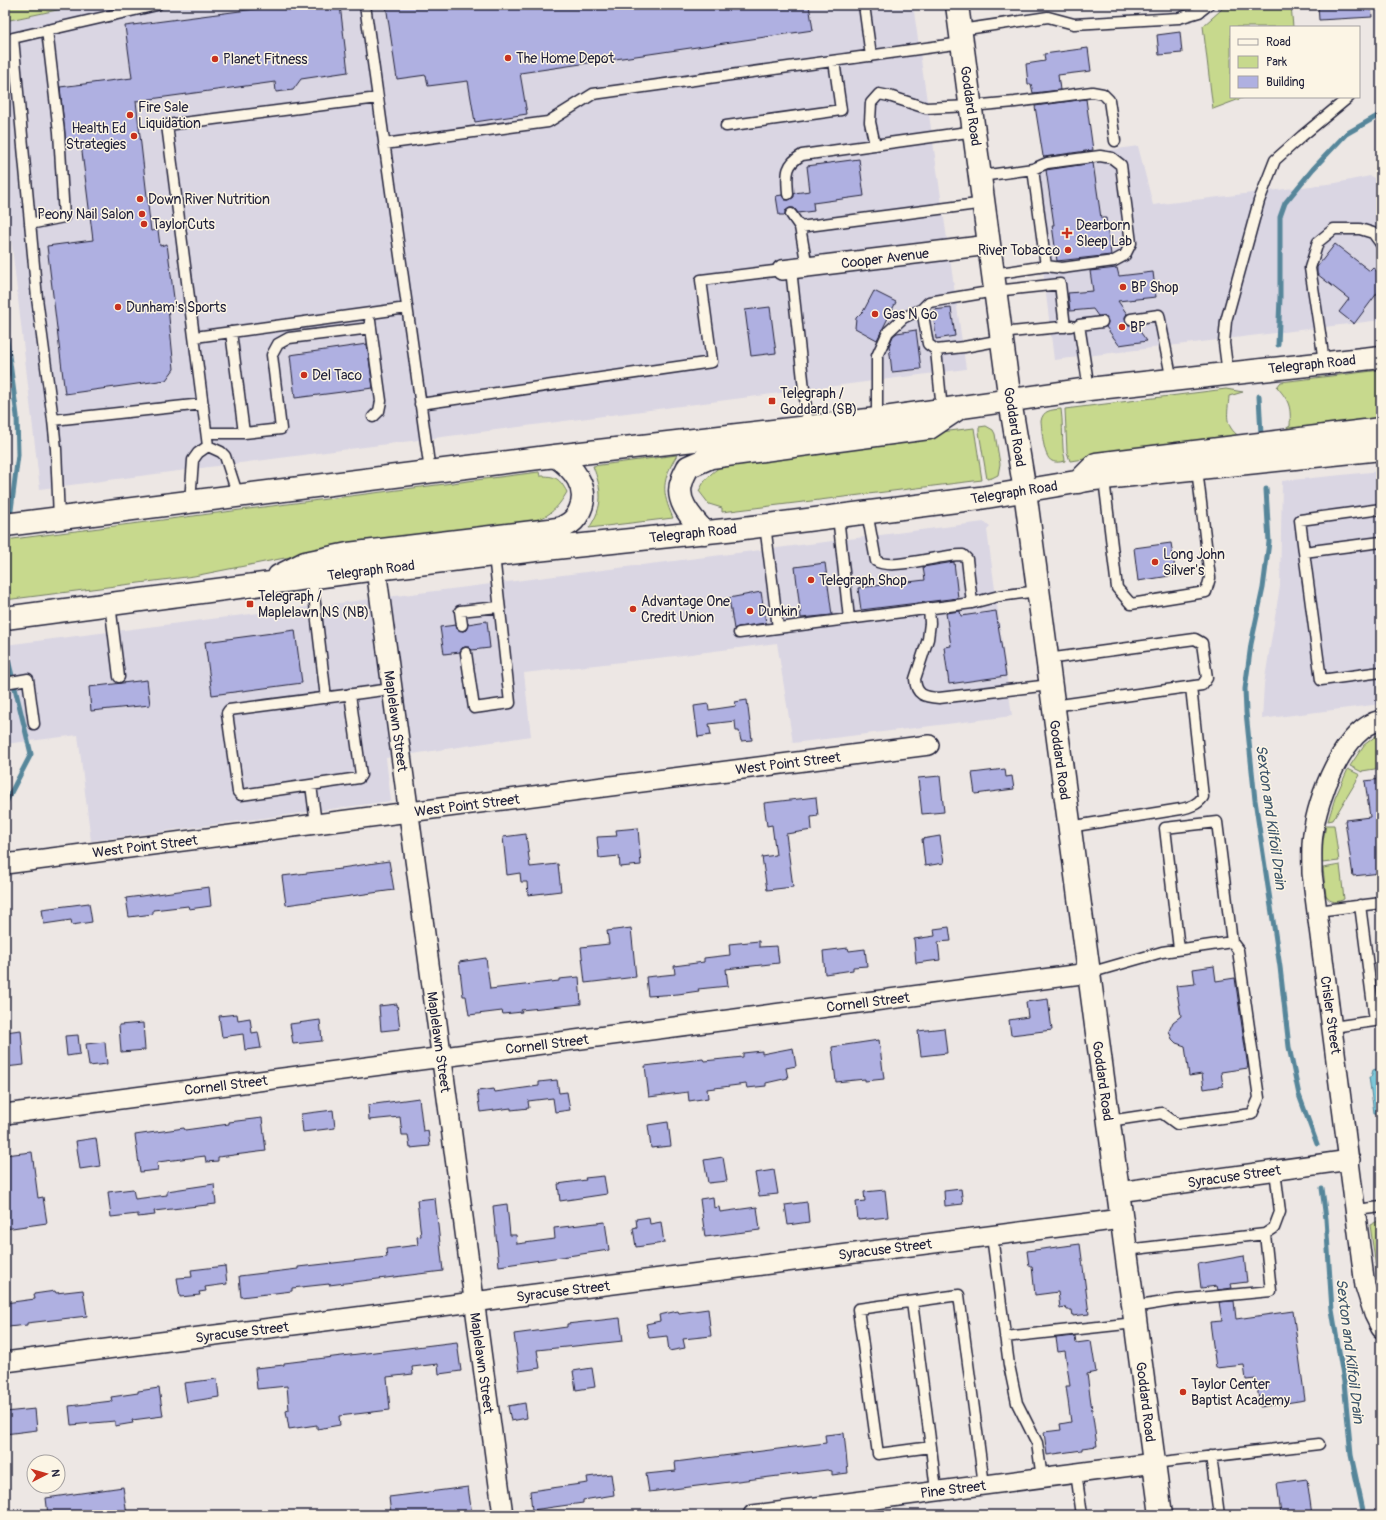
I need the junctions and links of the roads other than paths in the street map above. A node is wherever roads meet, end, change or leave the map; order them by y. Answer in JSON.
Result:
{"nodes":[{"id":1,"x":157,"y":5,"type":"edge"},
{"id":2,"x":365,"y":5,"type":"edge"},
{"id":3,"x":864,"y":5,"type":"edge"},
{"id":4,"x":957,"y":5,"type":"edge"},
{"id":5,"x":1208,"y":5,"type":"edge"},
{"id":6,"x":47,"y":30,"type":"junction"},
{"id":7,"x":961,"y":36,"type":"junction"},
{"id":8,"x":871,"y":56,"type":"junction"},
{"id":9,"x":834,"y":61,"type":"junction"},
{"id":10,"x":378,"y":98,"type":"junction"},
{"id":11,"x":1348,"y":98,"type":"edge"},
{"id":12,"x":971,"y":106,"type":"junction"},
{"id":13,"x":726,"y":126,"type":"dead end"},
{"id":14,"x":974,"y":131,"type":"junction"},
{"id":15,"x":1115,"y":141,"type":"dead end"},
{"id":16,"x":384,"y":144,"type":"junction"},
{"id":17,"x":875,"y":145,"type":"junction"},
{"id":18,"x":1033,"y":169,"type":"junction"},
{"id":19,"x":981,"y":176,"type":"junction"},
{"id":20,"x":788,"y":194,"type":"dead end"},
{"id":21,"x":984,"y":203,"type":"junction"},
{"id":22,"x":791,"y":214,"type":"dead end"},
{"id":23,"x":30,"y":224,"type":"junction"},
{"id":24,"x":800,"y":227,"type":"junction"},
{"id":25,"x":1381,"y":244,"type":"edge"},
{"id":26,"x":989,"y":245,"type":"junction"},
{"id":27,"x":1046,"y":266,"type":"junction"},
{"id":28,"x":793,"y":269,"type":"junction"},
{"id":29,"x":994,"y":283,"type":"junction"},
{"id":30,"x":407,"y":308,"type":"junction"},
{"id":31,"x":922,"y":309,"type":"junction"},
{"id":32,"x":369,"y":314,"type":"junction"},
{"id":33,"x":1131,"y":319,"type":"dead end"},
{"id":34,"x":1102,"y":322,"type":"dead end"},
{"id":35,"x":1079,"y":325,"type":"junction"},
{"id":36,"x":1065,"y":326,"type":"junction"},
{"id":37,"x":371,"y":328,"type":"junction"},
{"id":38,"x":231,"y":332,"type":"junction"},
{"id":39,"x":1002,"y":337,"type":"junction"},
{"id":40,"x":195,"y":338,"type":"junction"},
{"id":41,"x":936,"y":350,"type":"junction"},
{"id":42,"x":1381,"y":357,"type":"edge"},
{"id":43,"x":1324,"y":363,"type":"junction"},
{"id":44,"x":1228,"y":374,"type":"junction"},
{"id":45,"x":1172,"y":380,"type":"junction"},
{"id":46,"x":1089,"y":389,"type":"junction"},
{"id":47,"x":1010,"y":401,"type":"junction"},
{"id":48,"x":203,"y":404,"type":"junction"},
{"id":49,"x":420,"y":404,"type":"junction"},
{"id":50,"x":950,"y":409,"type":"junction"},
{"id":51,"x":373,"y":417,"type":"dead end"},
{"id":52,"x":877,"y":419,"type":"junction"},
{"id":53,"x":53,"y":420,"type":"junction"},
{"id":54,"x":808,"y":426,"type":"junction"},
{"id":55,"x":1381,"y":429,"type":"edge"},
{"id":56,"x":207,"y":433,"type":"junction"},
{"id":57,"x":244,"y":433,"type":"junction"},
{"id":58,"x":208,"y":446,"type":"junction"},
{"id":59,"x":1381,"y":449,"type":"edge"},
{"id":60,"x":555,"y":456,"type":"junction"},
{"id":61,"x":1197,"y":469,"type":"junction"},
{"id":62,"x":430,"y":472,"type":"junction"},
{"id":63,"x":1104,"y":479,"type":"junction"},
{"id":64,"x":1078,"y":482,"type":"junction"},
{"id":65,"x":1024,"y":491,"type":"junction"},
{"id":66,"x":238,"y":496,"type":"junction"},
{"id":67,"x":190,"y":502,"type":"junction"},
{"id":68,"x":1381,"y":509,"type":"edge"},
{"id":69,"x":867,"y":512,"type":"junction"},
{"id":70,"x":838,"y":516,"type":"junction"},
{"id":71,"x":59,"y":518,"type":"junction"},
{"id":72,"x":5,"y":525,"type":"edge"},
{"id":73,"x":765,"y":525,"type":"junction"},
{"id":74,"x":705,"y":532,"type":"junction"},
{"id":75,"x":1381,"y":542,"type":"edge"},
{"id":76,"x":1304,"y":552,"type":"junction"},
{"id":77,"x":494,"y":555,"type":"junction"},
{"id":78,"x":376,"y":569,"type":"junction"},
{"id":79,"x":312,"y":578,"type":"junction"},
{"id":80,"x":261,"y":584,"type":"junction"},
{"id":81,"x":1038,"y":591,"type":"junction"},
{"id":82,"x":972,"y":603,"type":"junction"},
{"id":83,"x":110,"y":604,"type":"junction"},
{"id":84,"x":498,"y":607,"type":"junction"},
{"id":85,"x":929,"y":608,"type":"junction"},
{"id":86,"x":5,"y":618,"type":"edge"},
{"id":87,"x":849,"y":619,"type":"junction"},
{"id":88,"x":462,"y":624,"type":"dead end"},
{"id":89,"x":778,"y":628,"type":"junction"},
{"id":90,"x":739,"y":634,"type":"dead end"},
{"id":91,"x":466,"y":653,"type":"dead end"},
{"id":92,"x":1047,"y":658,"type":"junction"},
{"id":93,"x":1381,"y":672,"type":"edge"},
{"id":94,"x":119,"y":677,"type":"dead end"},
{"id":95,"x":5,"y":683,"type":"edge"},
{"id":96,"x":1050,"y":685,"type":"junction"},
{"id":97,"x":1192,"y":687,"type":"junction"},
{"id":98,"x":392,"y":689,"type":"junction"},
{"id":99,"x":350,"y":694,"type":"junction"},
{"id":100,"x":326,"y":698,"type":"junction"},
{"id":101,"x":1053,"y":706,"type":"junction"},
{"id":102,"x":1380,"y":720,"type":"edge"},
{"id":103,"x":34,"y":724,"type":"dead end"},
{"id":104,"x":929,"y":745,"type":"dead end"},
{"id":105,"x":311,"y":785,"type":"junction"},
{"id":106,"x":408,"y":812,"type":"junction"},
{"id":107,"x":316,"y":824,"type":"junction"},
{"id":108,"x":1069,"y":827,"type":"junction"},
{"id":109,"x":5,"y":864,"type":"edge"},
{"id":110,"x":1381,"y":903,"type":"edge"},
{"id":111,"x":1360,"y":905,"type":"junction"},
{"id":112,"x":1317,"y":910,"type":"junction"},
{"id":113,"x":1232,"y":942,"type":"junction"},
{"id":114,"x":1179,"y":950,"type":"junction"},
{"id":115,"x":1089,"y":973,"type":"junction"},
{"id":116,"x":1378,"y":1021,"type":"edge"},
{"id":117,"x":1332,"y":1027,"type":"junction"},
{"id":118,"x":441,"y":1058,"type":"junction"},
{"id":119,"x":5,"y":1114,"type":"edge"},
{"id":120,"x":1108,"y":1121,"type":"junction"},
{"id":121,"x":1350,"y":1160,"type":"junction"},
{"id":122,"x":1275,"y":1170,"type":"junction"},
{"id":123,"x":1118,"y":1192,"type":"junction"},
{"id":124,"x":1381,"y":1207,"type":"edge"},
{"id":125,"x":1356,"y":1210,"type":"junction"},
{"id":126,"x":1122,"y":1219,"type":"junction"},
{"id":127,"x":1265,"y":1234,"type":"junction"},
{"id":128,"x":992,"y":1236,"type":"junction"},
{"id":129,"x":1126,"y":1250,"type":"junction"},
{"id":130,"x":474,"y":1302,"type":"junction"},
{"id":131,"x":912,"y":1302,"type":"junction"},
{"id":132,"x":1134,"y":1315,"type":"junction"},
{"id":133,"x":1381,"y":1328,"type":"edge"},
{"id":134,"x":1005,"y":1338,"type":"junction"},
{"id":135,"x":5,"y":1362,"type":"edge"},
{"id":136,"x":1319,"y":1444,"type":"dead end"},
{"id":137,"x":931,"y":1447,"type":"junction"},
{"id":138,"x":1211,"y":1456,"type":"junction"},
{"id":139,"x":1154,"y":1463,"type":"junction"},
{"id":140,"x":1076,"y":1473,"type":"junction"},
{"id":141,"x":1042,"y":1478,"type":"junction"},
{"id":142,"x":984,"y":1485,"type":"junction"},
{"id":143,"x":936,"y":1491,"type":"junction"},
{"id":144,"x":502,"y":1515,"type":"edge"},
{"id":145,"x":753,"y":1515,"type":"edge"},
{"id":146,"x":1082,"y":1515,"type":"edge"},
{"id":147,"x":1161,"y":1515,"type":"edge"},
{"id":148,"x":1219,"y":1515,"type":"edge"}],
"edges":[{"from":1,"to":6,"type":"lane"},
{"from":2,"to":10,"type":"lane"},
{"from":3,"to":8,"type":"lane"},
{"from":4,"to":7,"type":"main road","name":"Goddard Road"},
{"from":5,"to":7,"type":"lane"},
{"from":6,"to":23,"type":"lane"},
{"from":6,"to":23,"type":"lane"},
{"from":7,"to":8,"type":"lane"},
{"from":7,"to":12,"type":"main road","name":"Goddard Road"},
{"from":8,"to":9,"type":"lane"},
{"from":9,"to":13,"type":"lane"},
{"from":9,"to":16,"type":"lane"},
{"from":10,"to":16,"type":"lane"},
{"from":10,"to":40,"type":"lane"},
{"from":11,"to":44,"type":"lane"},
{"from":12,"to":14,"type":"main road","name":"Goddard Road"},
{"from":12,"to":15,"type":"lane"},
{"from":12,"to":17,"type":"lane"},
{"from":14,"to":17,"type":"lane"},
{"from":14,"to":19,"type":"main road","name":"Goddard Road"},
{"from":16,"to":30,"type":"lane"},
{"from":17,"to":20,"type":"lane"},
{"from":18,"to":19,"type":"lane"},
{"from":18,"to":27,"type":"lane"},
{"from":18,"to":27,"type":"lane"},
{"from":19,"to":21,"type":"main road","name":"Goddard Road"},
{"from":21,"to":24,"type":"lane"},
{"from":21,"to":26,"type":"main road","name":"Goddard Road"},
{"from":22,"to":24,"type":"lane"},
{"from":23,"to":53,"type":"lane"},
{"from":24,"to":28,"type":"lane"},
{"from":25,"to":43,"type":"lane"},
{"from":26,"to":28,"type":"street","name":"Cooper Avenue"},
{"from":26,"to":29,"type":"main road","name":"Goddard Road"},
{"from":27,"to":29,"type":"lane"},
{"from":28,"to":49,"type":"lane"},
{"from":28,"to":54,"type":"lane"},
{"from":29,"to":31,"type":"lane"},
{"from":29,"to":36,"type":"lane"},
{"from":29,"to":39,"type":"main road","name":"Goddard Road"},
{"from":30,"to":32,"type":"lane"},
{"from":30,"to":49,"type":"lane"},
{"from":31,"to":41,"type":"lane"},
{"from":31,"to":52,"type":"lane"},
{"from":32,"to":37,"type":"lane"},
{"from":32,"to":38,"type":"lane"},
{"from":33,"to":45,"type":"lane"},
{"from":34,"to":35,"type":"lane"},
{"from":35,"to":36,"type":"lane"},
{"from":35,"to":46,"type":"lane"},
{"from":36,"to":39,"type":"lane"},
{"from":37,"to":51,"type":"lane"},
{"from":37,"to":57,"type":"lane"},
{"from":38,"to":40,"type":"lane"},
{"from":38,"to":57,"type":"lane"},
{"from":39,"to":41,"type":"lane"},
{"from":39,"to":47,"type":"main road","name":"Goddard Road"},
{"from":40,"to":48,"type":"lane"},
{"from":41,"to":50,"type":"lane"},
{"from":42,"to":43,"type":"main road","name":"Telegraph Road"},
{"from":43,"to":44,"type":"main road","name":"Telegraph Road"},
{"from":44,"to":45,"type":"main road","name":"Telegraph Road"},
{"from":45,"to":46,"type":"main road","name":"Telegraph Road"},
{"from":46,"to":47,"type":"main road","name":"Telegraph Road"},
{"from":47,"to":50,"type":"main road","name":"Telegraph Road"},
{"from":47,"to":65,"type":"main road","name":"Goddard Road"},
{"from":48,"to":53,"type":"lane"},
{"from":48,"to":56,"type":"lane"},
{"from":49,"to":62,"type":"lane"},
{"from":50,"to":52,"type":"main road","name":"Telegraph Road"},
{"from":50,"to":74,"type":"main road"},
{"from":52,"to":54,"type":"main road","name":"Telegraph Road"},
{"from":53,"to":71,"type":"lane"},
{"from":54,"to":60,"type":"main road","name":"Telegraph Road"},
{"from":55,"to":64,"type":"main road"},
{"from":56,"to":57,"type":"lane"},
{"from":56,"to":58,"type":"lane"},
{"from":58,"to":66,"type":"lane"},
{"from":58,"to":67,"type":"lane"},
{"from":59,"to":61,"type":"main road","name":"Telegraph Road"},
{"from":60,"to":62,"type":"main road","name":"Telegraph Road"},
{"from":60,"to":80,"type":"main road"},
{"from":61,"to":63,"type":"main road","name":"Telegraph Road"},
{"from":61,"to":63,"type":"lane"},
{"from":62,"to":66,"type":"main road","name":"Telegraph Road"},
{"from":63,"to":64,"type":"main road","name":"Telegraph Road"},
{"from":64,"to":65,"type":"main road","name":"Telegraph Road"},
{"from":65,"to":69,"type":"main road","name":"Telegraph Road"},
{"from":65,"to":81,"type":"main road","name":"Goddard Road"},
{"from":66,"to":67,"type":"main road","name":"Telegraph Road"},
{"from":67,"to":71,"type":"main road","name":"Telegraph Road"},
{"from":68,"to":76,"type":"lane"},
{"from":69,"to":70,"type":"main road","name":"Telegraph Road"},
{"from":69,"to":82,"type":"lane"},
{"from":70,"to":73,"type":"main road","name":"Telegraph Road"},
{"from":70,"to":87,"type":"lane"},
{"from":71,"to":72,"type":"main road","name":"Telegraph Road"},
{"from":73,"to":74,"type":"main road","name":"Telegraph Road"},
{"from":73,"to":89,"type":"lane"},
{"from":74,"to":77,"type":"main road","name":"Telegraph Road"},
{"from":75,"to":76,"type":"lane"},
{"from":76,"to":93,"type":"lane"},
{"from":77,"to":78,"type":"main road","name":"Telegraph Road"},
{"from":77,"to":84,"type":"lane"},
{"from":78,"to":79,"type":"main road","name":"Telegraph Road"},
{"from":78,"to":98,"type":"street","name":"Maplelawn Street"},
{"from":79,"to":80,"type":"main road","name":"Telegraph Road"},
{"from":79,"to":100,"type":"lane"},
{"from":80,"to":83,"type":"main road","name":"Telegraph Road"},
{"from":81,"to":82,"type":"lane"},
{"from":81,"to":92,"type":"main road","name":"Goddard Road"},
{"from":82,"to":85,"type":"lane"},
{"from":83,"to":86,"type":"main road","name":"Telegraph Road"},
{"from":83,"to":94,"type":"lane"},
{"from":84,"to":88,"type":"lane"},
{"from":84,"to":91,"type":"lane"},
{"from":85,"to":87,"type":"lane"},
{"from":85,"to":96,"type":"lane"},
{"from":87,"to":89,"type":"lane"},
{"from":89,"to":90,"type":"lane"},
{"from":92,"to":96,"type":"main road","name":"Goddard Road"},
{"from":92,"to":97,"type":"lane"},
{"from":95,"to":103,"type":"lane"},
{"from":96,"to":101,"type":"main road","name":"Goddard Road"},
{"from":97,"to":101,"type":"lane"},
{"from":97,"to":108,"type":"lane"},
{"from":98,"to":99,"type":"lane"},
{"from":98,"to":106,"type":"street","name":"Maplelawn Street"},
{"from":99,"to":100,"type":"lane"},
{"from":99,"to":105,"type":"lane"},
{"from":100,"to":105,"type":"lane"},
{"from":101,"to":108,"type":"main road","name":"Goddard Road"},
{"from":102,"to":112,"type":"street","name":"Crisler Street"},
{"from":104,"to":106,"type":"street","name":"West Point Street"},
{"from":105,"to":107,"type":"lane"},
{"from":106,"to":107,"type":"street","name":"West Point Street"},
{"from":106,"to":118,"type":"street","name":"Maplelawn Street"},
{"from":107,"to":109,"type":"street","name":"West Point Street"},
{"from":108,"to":115,"type":"main road","name":"Goddard Road"},
{"from":110,"to":111,"type":"lane"},
{"from":111,"to":112,"type":"lane"},
{"from":111,"to":116,"type":"lane"},
{"from":112,"to":117,"type":"street","name":"Crisler Street"},
{"from":113,"to":114,"type":"lane"},
{"from":113,"to":114,"type":"lane"},
{"from":113,"to":120,"type":"lane"},
{"from":114,"to":115,"type":"lane"},
{"from":115,"to":118,"type":"street","name":"Cornell Street"},
{"from":115,"to":120,"type":"main road","name":"Goddard Road"},
{"from":116,"to":117,"type":"lane"},
{"from":117,"to":121,"type":"street","name":"Crisler Street"},
{"from":118,"to":119,"type":"street","name":"Cornell Street"},
{"from":118,"to":130,"type":"street","name":"Maplelawn Street"},
{"from":120,"to":123,"type":"main road","name":"Goddard Road"},
{"from":121,"to":122,"type":"street","name":"Syracuse Street"},
{"from":121,"to":125,"type":"street","name":"Crisler Street"},
{"from":122,"to":123,"type":"street","name":"Syracuse Street"},
{"from":122,"to":127,"type":"lane"},
{"from":123,"to":126,"type":"main road","name":"Goddard Road"},
{"from":124,"to":125,"type":"lane"},
{"from":125,"to":133,"type":"street","name":"Crisler Street"},
{"from":126,"to":128,"type":"street","name":"Syracuse Street"},
{"from":126,"to":129,"type":"main road","name":"Goddard Road"},
{"from":127,"to":129,"type":"lane"},
{"from":127,"to":132,"type":"lane"},
{"from":128,"to":130,"type":"street","name":"Syracuse Street"},
{"from":128,"to":134,"type":"lane"},
{"from":129,"to":132,"type":"main road","name":"Goddard Road"},
{"from":130,"to":135,"type":"street","name":"Syracuse Street"},
{"from":130,"to":144,"type":"street","name":"Maplelawn Street"},
{"from":131,"to":137,"type":"lane"},
{"from":131,"to":137,"type":"lane"},
{"from":131,"to":142,"type":"lane"},
{"from":132,"to":134,"type":"lane"},
{"from":132,"to":139,"type":"main road","name":"Goddard Road"},
{"from":134,"to":141,"type":"lane"},
{"from":136,"to":138,"type":"lane"},
{"from":137,"to":143,"type":"lane"},
{"from":138,"to":139,"type":"lane"},
{"from":138,"to":148,"type":"lane"},
{"from":139,"to":140,"type":"street","name":"Pine Street"},
{"from":139,"to":147,"type":"main road","name":"Goddard Road"},
{"from":140,"to":141,"type":"street","name":"Pine Street"},
{"from":140,"to":146,"type":"lane"},
{"from":141,"to":142,"type":"street","name":"Pine Street"},
{"from":142,"to":143,"type":"street","name":"Pine Street"},
{"from":143,"to":145,"type":"street","name":"Pine Street"}]}
